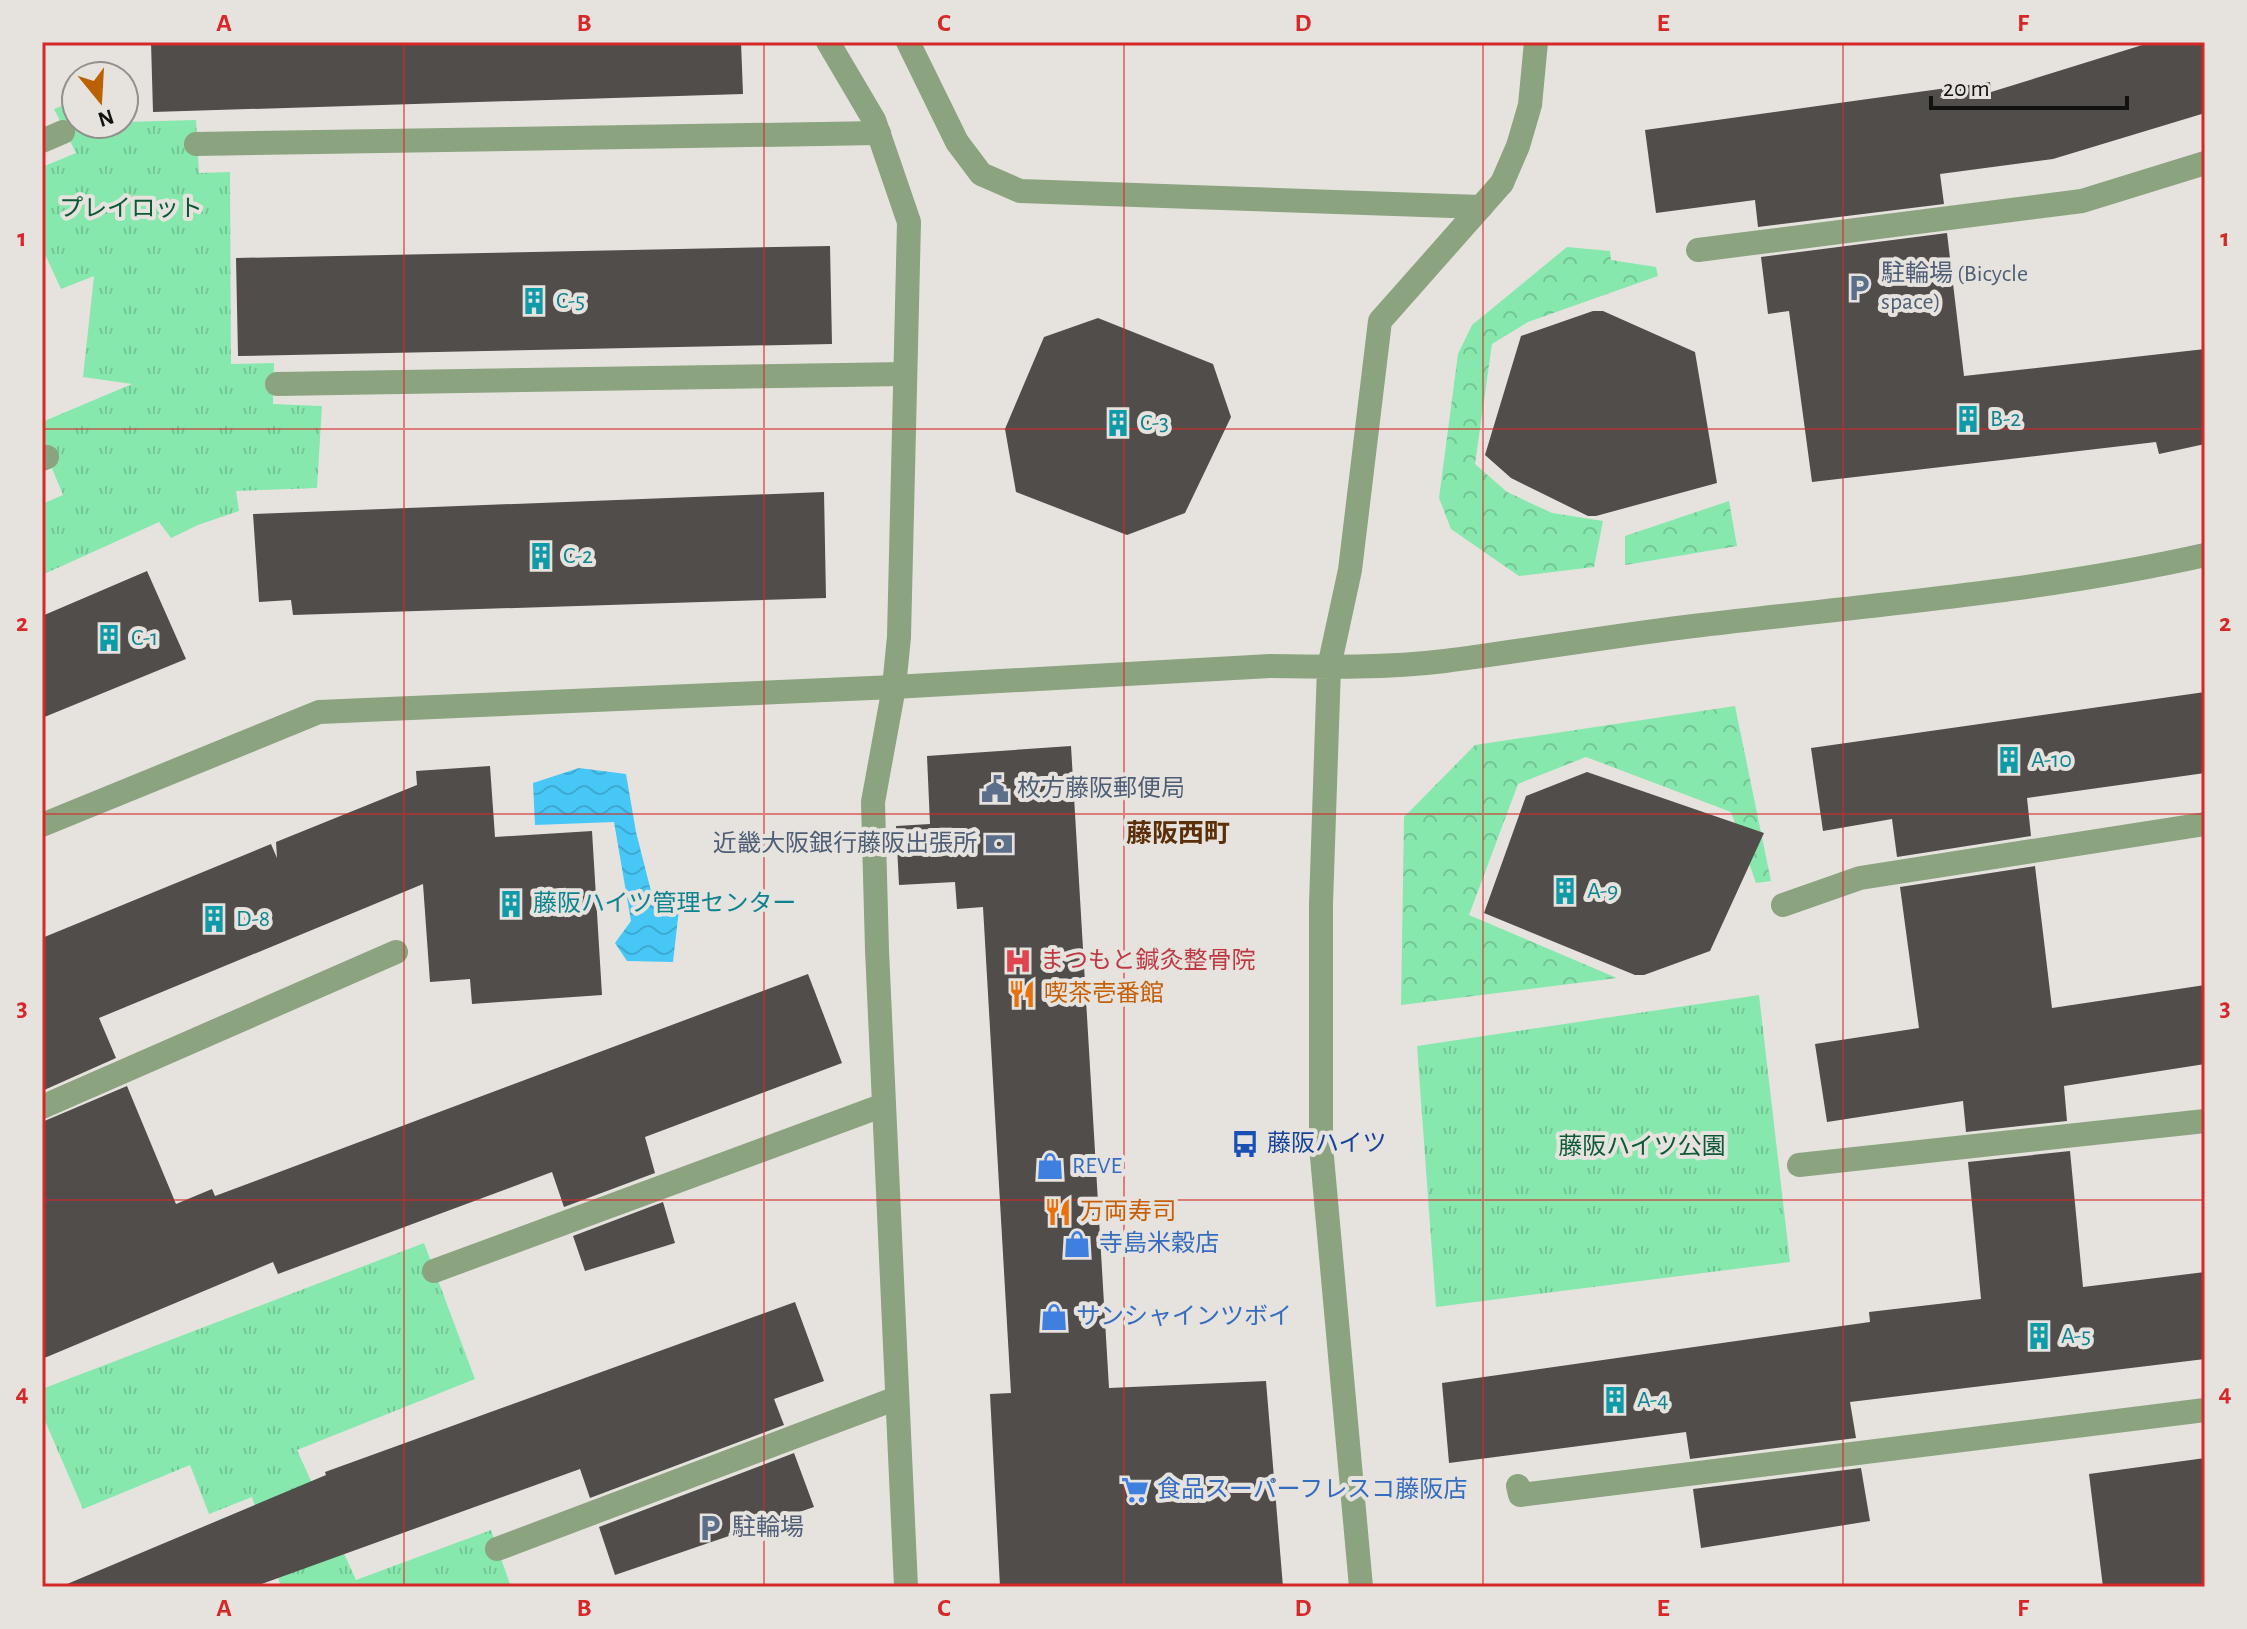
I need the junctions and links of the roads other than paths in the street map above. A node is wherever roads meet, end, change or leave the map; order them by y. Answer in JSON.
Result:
{"nodes":[{"id":1,"x":828,"y":42,"type":"edge"},
{"id":2,"x":908,"y":42,"type":"edge"},
{"id":3,"x":1536,"y":42,"type":"edge"},
{"id":4,"x":879,"y":133,"type":"junction"},
{"id":5,"x":196,"y":144,"type":"dead end"},
{"id":6,"x":2205,"y":163,"type":"edge"},
{"id":7,"x":1481,"y":207,"type":"junction"},
{"id":8,"x":1698,"y":250,"type":"dead end"},
{"id":9,"x":905,"y":374,"type":"junction"},
{"id":10,"x":277,"y":384,"type":"dead end"},
{"id":11,"x":2205,"y":555,"type":"edge"},
{"id":12,"x":1329,"y":667,"type":"junction"},
{"id":13,"x":894,"y":687,"type":"junction"},
{"id":14,"x":2205,"y":824,"type":"edge"},
{"id":15,"x":42,"y":825,"type":"edge"},
{"id":16,"x":1783,"y":905,"type":"dead end"},
{"id":17,"x":396,"y":952,"type":"dead end"},
{"id":18,"x":884,"y":1105,"type":"junction"},
{"id":19,"x":42,"y":1107,"type":"edge"},
{"id":20,"x":2205,"y":1121,"type":"edge"},
{"id":21,"x":1799,"y":1165,"type":"dead end"},
{"id":22,"x":434,"y":1271,"type":"dead end"},
{"id":23,"x":897,"y":1398,"type":"junction"},
{"id":24,"x":2205,"y":1410,"type":"edge"},
{"id":25,"x":1518,"y":1486,"type":"dead end"},
{"id":26,"x":497,"y":1549,"type":"dead end"},
{"id":27,"x":906,"y":1587,"type":"edge"},
{"id":28,"x":1361,"y":1587,"type":"edge"}],
"edges":[{"from":1,"to":4,"type":"street"},
{"from":2,"to":7,"type":"street"},
{"from":3,"to":7,"type":"street"},
{"from":4,"to":5,"type":"street"},
{"from":4,"to":9,"type":"street"},
{"from":6,"to":8,"type":"street"},
{"from":7,"to":12,"type":"street"},
{"from":9,"to":10,"type":"street"},
{"from":9,"to":13,"type":"street"},
{"from":11,"to":12,"type":"street"},
{"from":12,"to":13,"type":"street"},
{"from":12,"to":28,"type":"street"},
{"from":13,"to":15,"type":"street"},
{"from":13,"to":18,"type":"street"},
{"from":14,"to":16,"type":"street"},
{"from":17,"to":19,"type":"street"},
{"from":18,"to":22,"type":"street"},
{"from":18,"to":23,"type":"street"},
{"from":20,"to":21,"type":"street"},
{"from":23,"to":26,"type":"street"},
{"from":23,"to":27,"type":"street"},
{"from":24,"to":25,"type":"street"}]}
